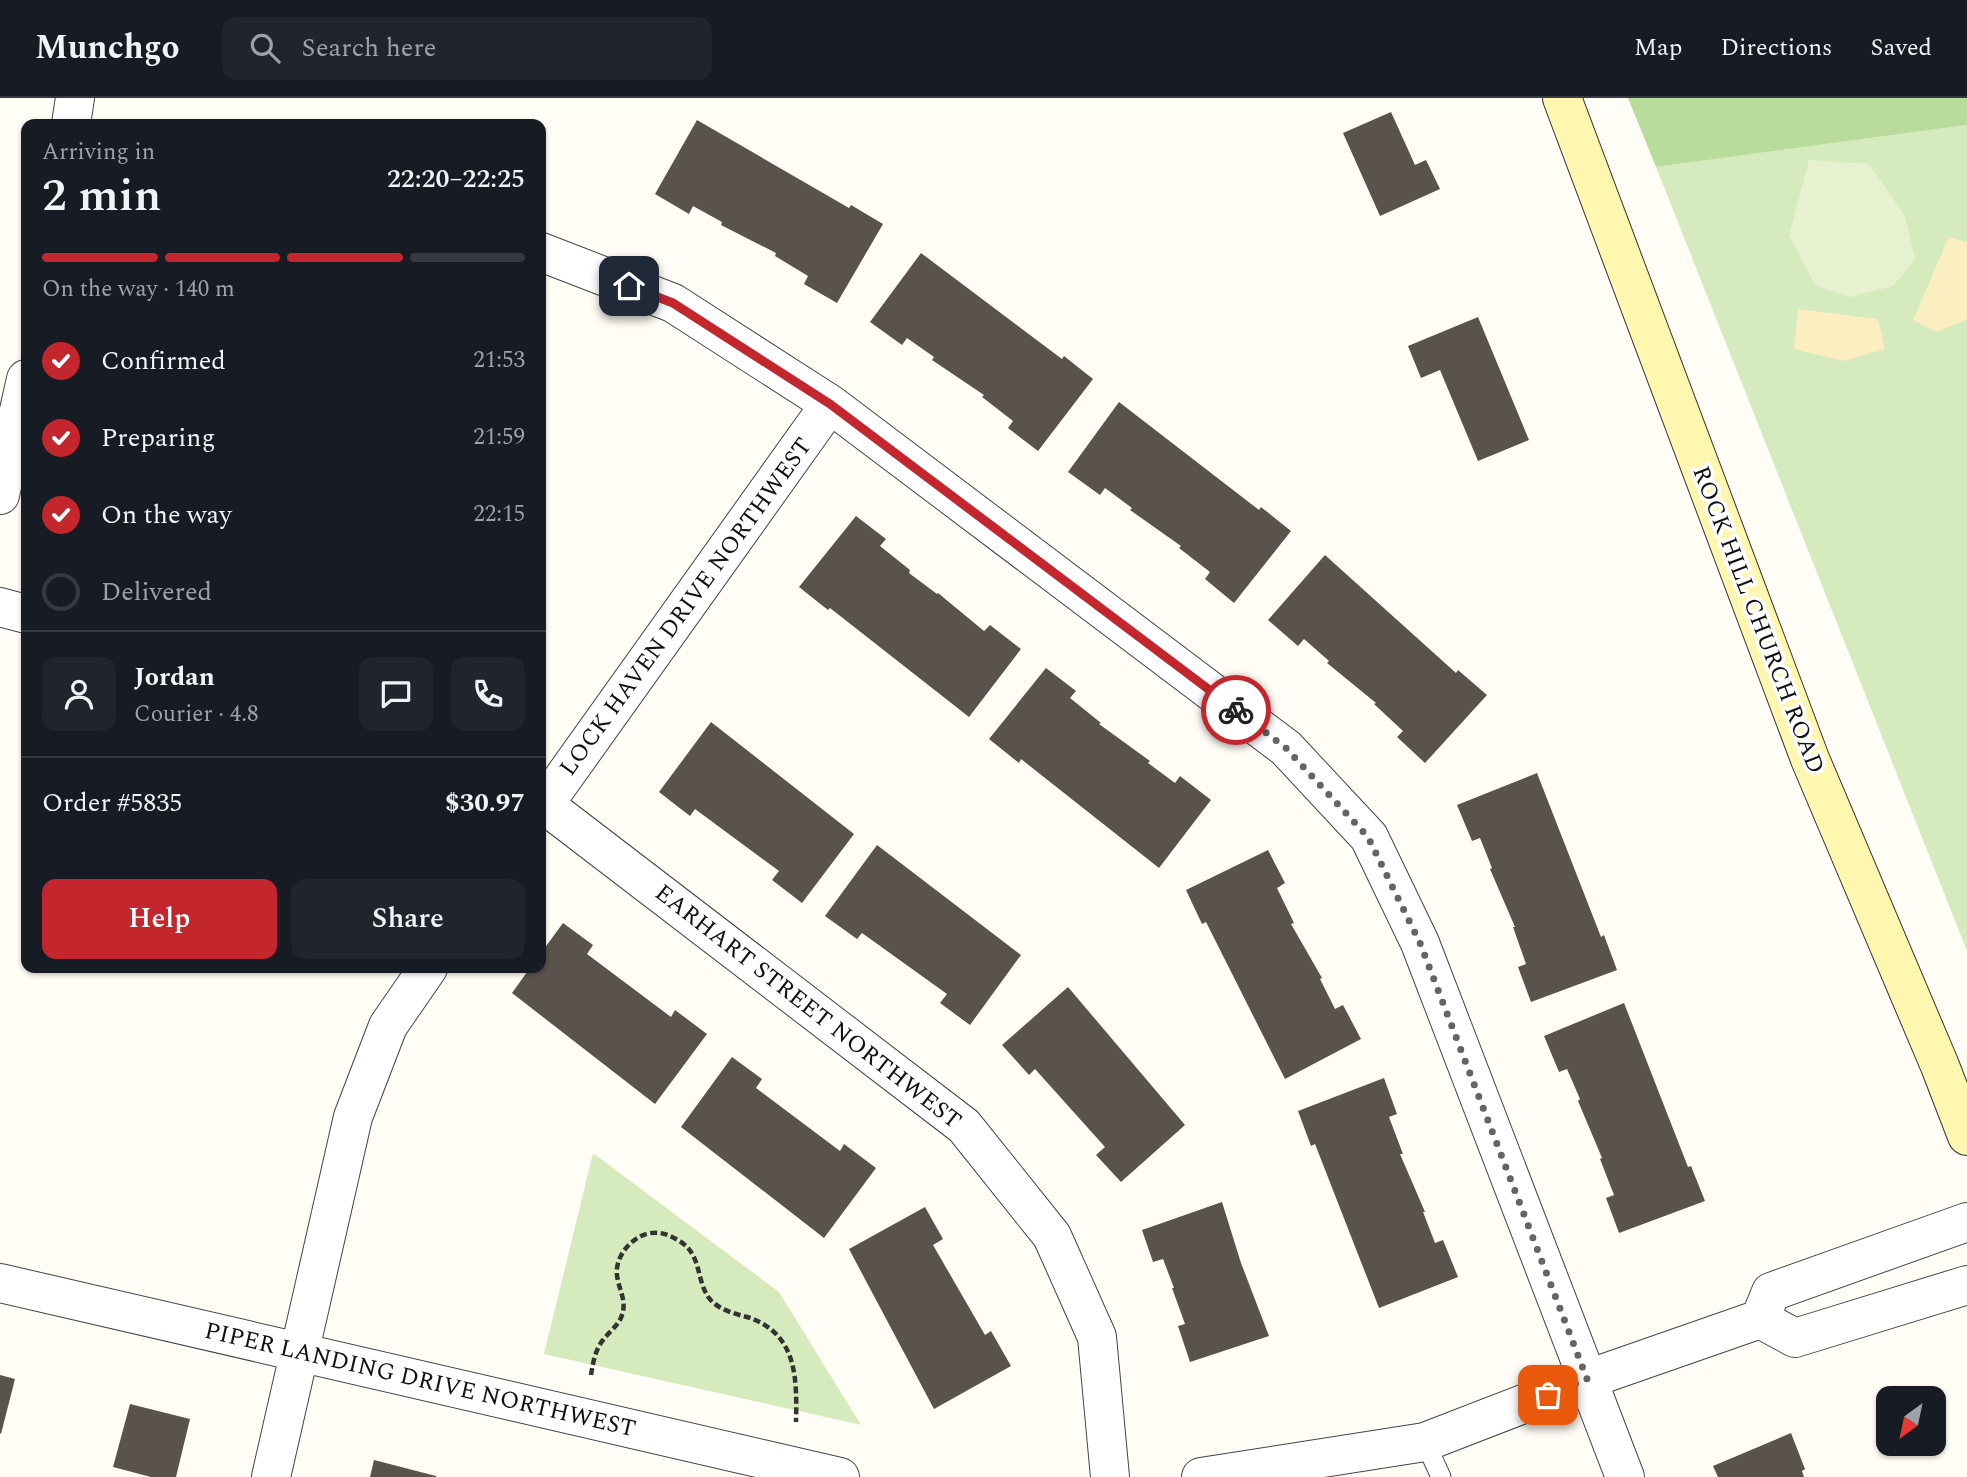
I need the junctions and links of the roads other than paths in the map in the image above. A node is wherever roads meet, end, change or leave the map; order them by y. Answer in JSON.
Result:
{"nodes":[{"id":1,"x":1562,"y":98,"type":"edge"},
{"id":2,"x":546,"y":254,"type":"edge"},
{"id":3,"x":21,"y":401,"type":"edge"},
{"id":4,"x":830,"y":404,"type":"junction"},
{"id":5,"x":0,"y":495,"type":"edge"},
{"id":6,"x":0,"y":607,"type":"edge"},
{"id":7,"x":21,"y":613,"type":"edge"},
{"id":8,"x":546,"y":799,"type":"edge"},
{"id":9,"x":546,"y":808,"type":"edge"},
{"id":10,"x":425,"y":973,"type":"edge"},
{"id":11,"x":1967,"y":1136,"type":"edge"},
{"id":12,"x":1967,"y":1222,"type":"edge"},
{"id":13,"x":0,"y":1283,"type":"edge"},
{"id":14,"x":1967,"y":1285,"type":"edge"},
{"id":15,"x":1760,"y":1319,"type":"junction"},
{"id":16,"x":299,"y":1353,"type":"junction"},
{"id":17,"x":1587,"y":1379,"type":"junction"},
{"id":18,"x":1425,"y":1442,"type":"junction"},
{"id":19,"x":271,"y":1477,"type":"edge"},
{"id":20,"x":840,"y":1477,"type":"edge"},
{"id":21,"x":1110,"y":1477,"type":"edge"},
{"id":22,"x":1201,"y":1477,"type":"edge"},
{"id":23,"x":1441,"y":1477,"type":"edge"},
{"id":24,"x":1625,"y":1477,"type":"edge"}],
"edges":[{"from":1,"to":11,"type":"main road","name":"ROCK HILL CHURCH ROAD"},
{"from":2,"to":4,"type":"street"},
{"from":3,"to":5,"type":"street"},
{"from":4,"to":8,"type":"street","name":"LOCK HAVEN DRIVE NORTHWEST"},
{"from":4,"to":17,"type":"street"},
{"from":6,"to":7,"type":"street"},
{"from":9,"to":21,"type":"street","name":"EARHART STREET NORTHWEST"},
{"from":10,"to":16,"type":"street"},
{"from":12,"to":15,"type":"street"},
{"from":13,"to":16,"type":"street","name":"PIPER LANDING DRIVE NORTHWEST"},
{"from":14,"to":15,"type":"street"},
{"from":15,"to":17,"type":"street"},
{"from":16,"to":19,"type":"street"},
{"from":16,"to":20,"type":"street","name":"PIPER LANDING DRIVE NORTHWEST"},
{"from":17,"to":18,"type":"street"},
{"from":17,"to":24,"type":"street"},
{"from":18,"to":22,"type":"street"},
{"from":18,"to":23,"type":"lane"}]}
